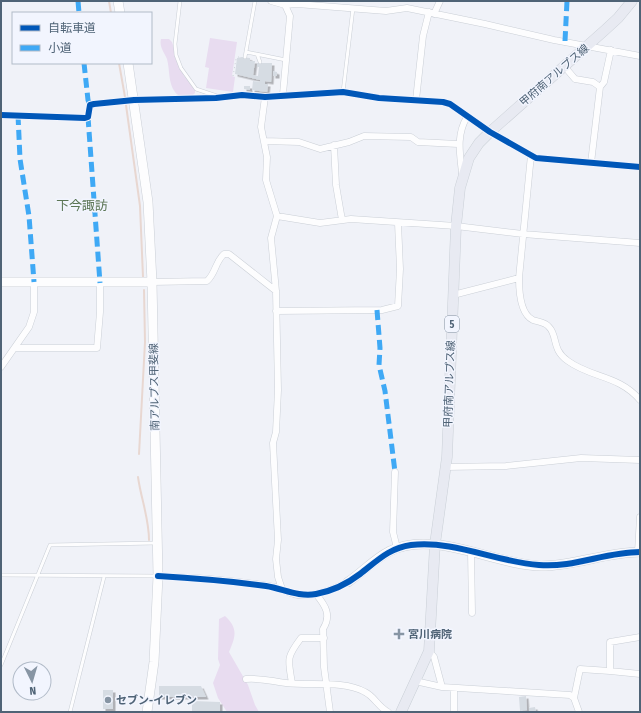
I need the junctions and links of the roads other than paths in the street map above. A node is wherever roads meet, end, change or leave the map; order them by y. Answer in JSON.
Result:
{"nodes":[{"id":1,"x":118,"y":1,"type":"edge"},
{"id":2,"x":180,"y":1,"type":"edge"},
{"id":3,"x":256,"y":1,"type":"edge"},
{"id":4,"x":271,"y":1,"type":"edge"},
{"id":5,"x":440,"y":1,"type":"edge"},
{"id":6,"x":632,"y":1,"type":"edge"},
{"id":7,"x":285,"y":6,"type":"junction"},
{"id":8,"x":350,"y":6,"type":"edge"},
{"id":9,"x":120,"y":12,"type":"edge"},
{"id":10,"x":432,"y":13,"type":"junction"},
{"id":11,"x":588,"y":46,"type":"junction"},
{"id":12,"x":611,"y":50,"type":"junction"},
{"id":13,"x":257,"y":54,"type":"junction"},
{"id":14,"x":267,"y":56,"type":"junction"},
{"id":15,"x":640,"y":56,"type":"edge"},
{"id":16,"x":286,"y":60,"type":"junction"},
{"id":17,"x":266,"y":61,"type":"dead end"},
{"id":18,"x":260,"y":62,"type":"dead end"},
{"id":19,"x":128,"y":64,"type":"edge"},
{"id":20,"x":564,"y":66,"type":"junction"},
{"id":21,"x":600,"y":87,"type":"junction"},
{"id":22,"x":343,"y":92,"type":"junction"},
{"id":23,"x":283,"y":94,"type":"junction"},
{"id":24,"x":265,"y":97,"type":"junction"},
{"id":25,"x":222,"y":98,"type":"junction"},
{"id":26,"x":134,"y":100,"type":"junction"},
{"id":27,"x":416,"y":100,"type":"junction"},
{"id":28,"x":1,"y":115,"type":"edge"},
{"id":29,"x":467,"y":117,"type":"junction"},
{"id":30,"x":490,"y":132,"type":"junction"},
{"id":31,"x":264,"y":141,"type":"junction"},
{"id":32,"x":458,"y":144,"type":"junction"},
{"id":33,"x":334,"y":145,"type":"junction"},
{"id":34,"x":531,"y":155,"type":"junction"},
{"id":35,"x":591,"y":163,"type":"junction"},
{"id":36,"x":640,"y":167,"type":"edge"},
{"id":37,"x":462,"y":176,"type":"junction"},
{"id":38,"x":277,"y":216,"type":"junction"},
{"id":39,"x":342,"y":220,"type":"junction"},
{"id":40,"x":398,"y":223,"type":"junction"},
{"id":41,"x":456,"y":226,"type":"junction"},
{"id":42,"x":523,"y":234,"type":"junction"},
{"id":43,"x":640,"y":243,"type":"edge"},
{"id":44,"x":519,"y":278,"type":"junction"},
{"id":45,"x":1,"y":282,"type":"edge"},
{"id":46,"x":34,"y":282,"type":"junction"},
{"id":47,"x":152,"y":282,"type":"junction"},
{"id":48,"x":100,"y":283,"type":"junction"},
{"id":49,"x":276,"y":291,"type":"junction"},
{"id":50,"x":453,"y":295,"type":"junction"},
{"id":51,"x":276,"y":311,"type":"junction"},
{"id":52,"x":16,"y":348,"type":"junction"},
{"id":53,"x":1,"y":367,"type":"edge"},
{"id":54,"x":640,"y":400,"type":"edge"},
{"id":55,"x":640,"y":460,"type":"edge"},
{"id":56,"x":446,"y":467,"type":"junction"},
{"id":57,"x":395,"y":472,"type":"dead end"},
{"id":58,"x":640,"y":517,"type":"edge"},
{"id":59,"x":158,"y":543,"type":"junction"},
{"id":60,"x":434,"y":544,"type":"junction"},
{"id":61,"x":397,"y":548,"type":"junction"},
{"id":62,"x":472,"y":551,"type":"junction"},
{"id":63,"x":639,"y":552,"type":"edge"},
{"id":64,"x":1,"y":575,"type":"edge"},
{"id":65,"x":38,"y":576,"type":"junction"},
{"id":66,"x":158,"y":576,"type":"junction"},
{"id":67,"x":104,"y":577,"type":"junction"},
{"id":68,"x":348,"y":582,"type":"joint"},
{"id":69,"x":282,"y":589,"type":"junction"},
{"id":70,"x":316,"y":594,"type":"junction"},
{"id":71,"x":472,"y":613,"type":"dead end"},
{"id":72,"x":640,"y":636,"type":"edge"},
{"id":73,"x":324,"y":638,"type":"junction"},
{"id":74,"x":429,"y":652,"type":"junction"},
{"id":75,"x":1,"y":666,"type":"edge"},
{"id":76,"x":610,"y":670,"type":"junction"},
{"id":77,"x":640,"y":674,"type":"edge"},
{"id":78,"x":246,"y":679,"type":"dead end"},
{"id":79,"x":415,"y":681,"type":"junction"},
{"id":80,"x":292,"y":683,"type":"junction"},
{"id":81,"x":327,"y":686,"type":"junction"},
{"id":82,"x":442,"y":687,"type":"junction"},
{"id":83,"x":454,"y":688,"type":"junction"},
{"id":84,"x":574,"y":698,"type":"junction"},
{"id":85,"x":70,"y":712,"type":"edge"},
{"id":86,"x":147,"y":712,"type":"edge"},
{"id":87,"x":330,"y":712,"type":"edge"},
{"id":88,"x":388,"y":712,"type":"edge"},
{"id":89,"x":401,"y":712,"type":"edge"},
{"id":90,"x":454,"y":712,"type":"edge"},
{"id":91,"x":579,"y":712,"type":"edge"}],
"edges":[{"from":1,"to":9,"type":"main road"},
{"from":2,"to":25,"type":"lane"},
{"from":3,"to":13,"type":"lane"},
{"from":4,"to":7,"type":"street"},
{"from":5,"to":10,"type":"street"},
{"from":6,"to":11,"type":"main road","name":"甲府南アルプス線","number":"5"},
{"from":7,"to":8,"type":"street"},
{"from":7,"to":16,"type":"street"},
{"from":8,"to":10,"type":"street"},
{"from":8,"to":22,"type":"lane"},
{"from":10,"to":11,"type":"street"},
{"from":10,"to":27,"type":"street"},
{"from":11,"to":12,"type":"street"},
{"from":11,"to":20,"type":"main road","name":"甲府南アルプス線","number":"5"},
{"from":12,"to":15,"type":"street"},
{"from":12,"to":21,"type":"street"},
{"from":13,"to":14,"type":"lane"},
{"from":13,"to":18,"type":"lane"},
{"from":14,"to":16,"type":"lane"},
{"from":14,"to":17,"type":"lane"},
{"from":16,"to":23,"type":"street"},
{"from":19,"to":26,"type":"main road","name":"南アルプス甲斐線"},
{"from":20,"to":21,"type":"street"},
{"from":20,"to":30,"type":"main road","name":"甲府南アルプス線","number":"5"},
{"from":21,"to":35,"type":"street"},
{"from":22,"to":23,"type":"street"},
{"from":22,"to":27,"type":"street"},
{"from":23,"to":24,"type":"street"},
{"from":24,"to":25,"type":"street"},
{"from":24,"to":31,"type":"street"},
{"from":25,"to":26,"type":"street"},
{"from":26,"to":28,"type":"street"},
{"from":26,"to":47,"type":"main road","name":"南アルプス甲斐線"},
{"from":27,"to":29,"type":"street"},
{"from":29,"to":30,"type":"street"},
{"from":29,"to":32,"type":"street"},
{"from":30,"to":34,"type":"street"},
{"from":30,"to":37,"type":"main road","name":"甲府南アルプス線","number":"5"},
{"from":31,"to":33,"type":"street"},
{"from":31,"to":38,"type":"street"},
{"from":32,"to":33,"type":"street"},
{"from":32,"to":37,"type":"street"},
{"from":33,"to":39,"type":"street"},
{"from":34,"to":35,"type":"street"},
{"from":34,"to":42,"type":"street"},
{"from":35,"to":36,"type":"street"},
{"from":37,"to":41,"type":"main road","name":"甲府南アルプス線","number":"5"},
{"from":38,"to":39,"type":"street"},
{"from":38,"to":49,"type":"street"},
{"from":39,"to":40,"type":"street"},
{"from":40,"to":41,"type":"street"},
{"from":40,"to":51,"type":"street"},
{"from":41,"to":42,"type":"street"},
{"from":41,"to":50,"type":"main road","name":"甲府南アルプス線","number":"5"},
{"from":42,"to":43,"type":"street"},
{"from":42,"to":44,"type":"street"},
{"from":44,"to":50,"type":"street"},
{"from":44,"to":54,"type":"street"},
{"from":45,"to":46,"type":"main road"},
{"from":46,"to":48,"type":"main road"},
{"from":46,"to":52,"type":"street"},
{"from":47,"to":48,"type":"main road"},
{"from":47,"to":49,"type":"street"},
{"from":47,"to":59,"type":"main road","name":"南アルプス甲斐線"},
{"from":48,"to":52,"type":"street"},
{"from":49,"to":51,"type":"street"},
{"from":50,"to":56,"type":"main road","name":"甲府南アルプス線","number":"5"},
{"from":51,"to":69,"type":"street"},
{"from":52,"to":53,"type":"street"},
{"from":55,"to":56,"type":"street"},
{"from":56,"to":60,"type":"main road","name":"甲府南アルプス線","number":"5"},
{"from":57,"to":61,"type":"street"},
{"from":58,"to":63,"type":"street"},
{"from":59,"to":65,"type":"lane"},
{"from":59,"to":66,"type":"main road","name":"南アルプス甲斐線"},
{"from":60,"to":61,"type":"main road"},
{"from":60,"to":62,"type":"main road"},
{"from":60,"to":74,"type":"main road","name":"甲府南アルプス線","number":"5"},
{"from":61,"to":68,"type":"main road"},
{"from":62,"to":63,"type":"main road"},
{"from":62,"to":71,"type":"street"},
{"from":64,"to":65,"type":"lane"},
{"from":65,"to":67,"type":"lane"},
{"from":65,"to":75,"type":"lane"},
{"from":66,"to":67,"type":"lane"},
{"from":66,"to":69,"type":"street"},
{"from":66,"to":86,"type":"main road","name":"南アルプス甲斐線"},
{"from":67,"to":85,"type":"lane"},
{"from":68,"to":70,"type":"street"},
{"from":69,"to":70,"type":"street"},
{"from":70,"to":73,"type":"street"},
{"from":72,"to":76,"type":"street"},
{"from":73,"to":80,"type":"street"},
{"from":73,"to":81,"type":"street"},
{"from":74,"to":79,"type":"main road","name":"甲府南アルプス線","number":"5"},
{"from":74,"to":82,"type":"street"},
{"from":76,"to":77,"type":"street"},
{"from":76,"to":84,"type":"street"},
{"from":78,"to":80,"type":"street"},
{"from":79,"to":82,"type":"street"},
{"from":79,"to":89,"type":"main road","name":"甲府南アルプス線","number":"5"},
{"from":80,"to":81,"type":"street"},
{"from":81,"to":87,"type":"street"},
{"from":81,"to":88,"type":"street"},
{"from":82,"to":83,"type":"street"},
{"from":83,"to":84,"type":"street"},
{"from":83,"to":90,"type":"street"},
{"from":84,"to":91,"type":"street"}]}
